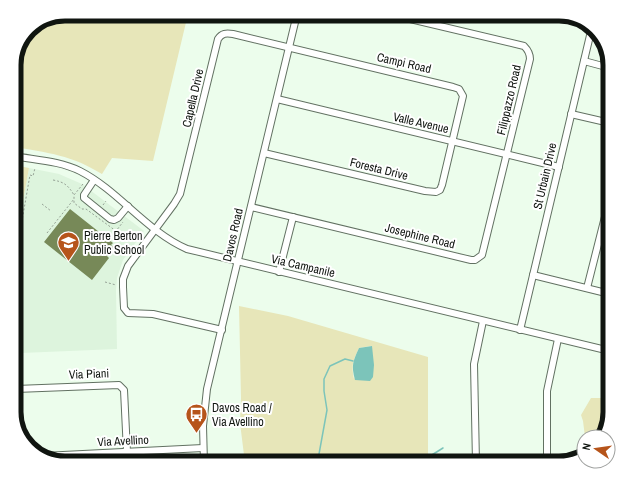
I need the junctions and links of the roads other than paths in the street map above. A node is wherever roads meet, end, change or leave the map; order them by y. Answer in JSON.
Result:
{"nodes":[{"id":1,"x":296,"y":21,"type":"edge"},
{"id":2,"x":419,"y":21,"type":"edge"},
{"id":3,"x":590,"y":34,"type":"edge"},
{"id":4,"x":290,"y":47,"type":"junction"},
{"id":5,"x":584,"y":61,"type":"junction"},
{"id":6,"x":603,"y":66,"type":"edge"},
{"id":7,"x":277,"y":99,"type":"junction"},
{"id":8,"x":571,"y":114,"type":"junction"},
{"id":9,"x":603,"y":121,"type":"edge"},
{"id":10,"x":452,"y":141,"type":"junction"},
{"id":11,"x":264,"y":153,"type":"junction"},
{"id":12,"x":507,"y":154,"type":"junction"},
{"id":13,"x":21,"y":157,"type":"edge"},
{"id":14,"x":559,"y":167,"type":"junction"},
{"id":15,"x":94,"y":180,"type":"junction"},
{"id":16,"x":128,"y":206,"type":"junction"},
{"id":17,"x":251,"y":207,"type":"junction"},
{"id":18,"x":293,"y":217,"type":"junction"},
{"id":19,"x":603,"y":225,"type":"edge"},
{"id":20,"x":156,"y":229,"type":"junction"},
{"id":21,"x":238,"y":262,"type":"junction"},
{"id":22,"x":279,"y":272,"type":"junction"},
{"id":23,"x":533,"y":275,"type":"junction"},
{"id":24,"x":587,"y":288,"type":"junction"},
{"id":25,"x":603,"y":292,"type":"edge"},
{"id":26,"x":483,"y":321,"type":"junction"},
{"id":27,"x":222,"y":330,"type":"junction"},
{"id":28,"x":520,"y":330,"type":"junction"},
{"id":29,"x":558,"y":339,"type":"junction"},
{"id":30,"x":603,"y":349,"type":"edge"},
{"id":31,"x":21,"y":389,"type":"edge"},
{"id":32,"x":203,"y":448,"type":"junction"},
{"id":33,"x":127,"y":452,"type":"junction"},
{"id":34,"x":58,"y":455,"type":"edge"},
{"id":35,"x":204,"y":456,"type":"edge"},
{"id":36,"x":476,"y":456,"type":"edge"},
{"id":37,"x":547,"y":456,"type":"edge"}],
"edges":[{"from":1,"to":4,"type":"street","name":"Davos Road"},
{"from":2,"to":12,"type":"street","name":"Filippazzo Road"},
{"from":3,"to":5,"type":"street","name":"St Urbain Drive"},
{"from":4,"to":7,"type":"street","name":"Davos Road"},
{"from":4,"to":10,"type":"street","name":"Campi Road"},
{"from":4,"to":20,"type":"street","name":"Capella Drive"},
{"from":5,"to":6,"type":"street"},
{"from":5,"to":8,"type":"street","name":"St Urbain Drive"},
{"from":7,"to":10,"type":"street","name":"Valle Avenue"},
{"from":7,"to":11,"type":"street","name":"Davos Road"},
{"from":8,"to":9,"type":"street"},
{"from":8,"to":14,"type":"street","name":"St Urbain Drive"},
{"from":10,"to":11,"type":"street","name":"Foresta Drive"},
{"from":10,"to":12,"type":"street","name":"Valle Avenue"},
{"from":11,"to":17,"type":"street","name":"Davos Road"},
{"from":12,"to":14,"type":"street","name":"Valle Avenue"},
{"from":12,"to":18,"type":"street","name":"Josephine Road"},
{"from":13,"to":15,"type":"street","name":"Via Campanile"},
{"from":14,"to":23,"type":"street","name":"St Urbain Drive"},
{"from":15,"to":16,"type":"street","name":"Via Campanile"},
{"from":15,"to":16,"type":"street"},
{"from":16,"to":20,"type":"street","name":"Via Campanile"},
{"from":17,"to":18,"type":"street","name":"Josephine Road"},
{"from":17,"to":21,"type":"street","name":"Davos Road"},
{"from":18,"to":22,"type":"street"},
{"from":19,"to":24,"type":"street"},
{"from":20,"to":21,"type":"street","name":"Via Campanile"},
{"from":20,"to":27,"type":"street"},
{"from":21,"to":22,"type":"street","name":"Via Campanile"},
{"from":21,"to":27,"type":"street","name":"Davos Road"},
{"from":22,"to":26,"type":"street","name":"Via Campanile"},
{"from":23,"to":24,"type":"street"},
{"from":23,"to":28,"type":"street","name":"St Urbain Drive"},
{"from":24,"to":25,"type":"street"},
{"from":26,"to":28,"type":"street","name":"Via Campanile"},
{"from":26,"to":36,"type":"street"},
{"from":27,"to":32,"type":"street","name":"Davos Road"},
{"from":28,"to":29,"type":"street","name":"Via Campanile"},
{"from":29,"to":30,"type":"street","name":"Via Campanile"},
{"from":29,"to":37,"type":"street"},
{"from":31,"to":33,"type":"street","name":"Via Piani"},
{"from":32,"to":33,"type":"street","name":"Via Avellino"},
{"from":32,"to":35,"type":"street","name":"Davos Road"},
{"from":33,"to":34,"type":"street","name":"Via Avellino"}]}
